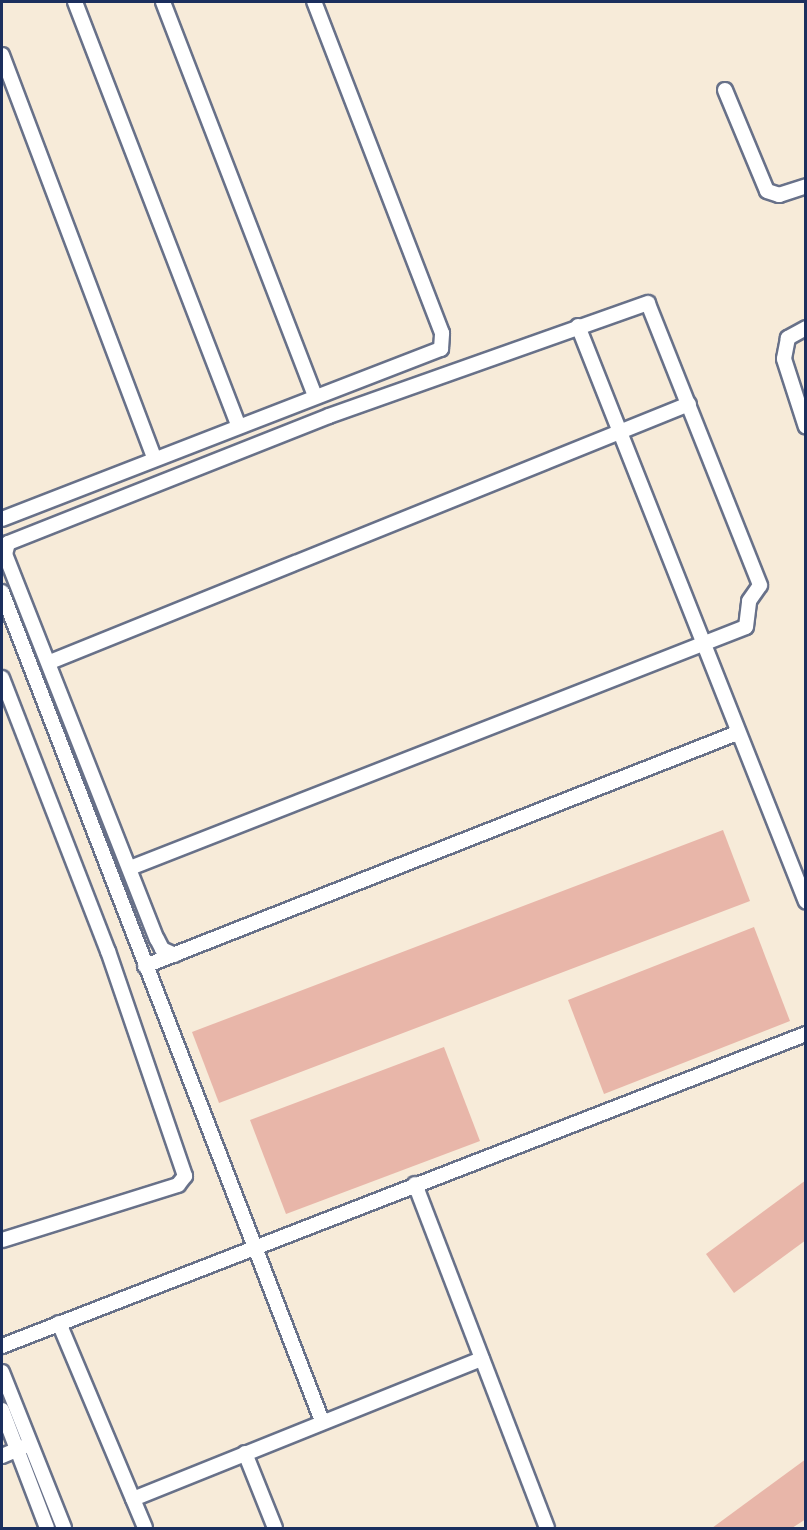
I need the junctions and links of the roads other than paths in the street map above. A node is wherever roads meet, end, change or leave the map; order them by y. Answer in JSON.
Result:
{"nodes":[{"id":1,"x":75,"y":2,"type":"edge"},
{"id":2,"x":163,"y":2,"type":"edge"},
{"id":3,"x":314,"y":2,"type":"edge"},
{"id":4,"x":2,"y":55,"type":"edge"},
{"id":5,"x":725,"y":90,"type":"dead end"},
{"id":6,"x":806,"y":186,"type":"edge"},
{"id":7,"x":578,"y":326,"type":"junction"},
{"id":8,"x":806,"y":328,"type":"edge"},
{"id":9,"x":315,"y":395,"type":"junction"},
{"id":10,"x":689,"y":404,"type":"junction"},
{"id":11,"x":238,"y":425,"type":"junction"},
{"id":12,"x":806,"y":427,"type":"edge"},
{"id":13,"x":616,"y":431,"type":"junction"},
{"id":14,"x":154,"y":457,"type":"junction"},
{"id":15,"x":2,"y":519,"type":"edge"},
{"id":16,"x":2,"y":592,"type":"edge"},
{"id":17,"x":703,"y":647,"type":"junction"},
{"id":18,"x":50,"y":662,"type":"junction"},
{"id":19,"x":2,"y":678,"type":"edge"},
{"id":20,"x":737,"y":733,"type":"junction"},
{"id":21,"x":130,"y":868,"type":"junction"},
{"id":22,"x":806,"y":902,"type":"edge"},
{"id":23,"x":175,"y":955,"type":"junction"},
{"id":24,"x":145,"y":966,"type":"junction"},
{"id":25,"x":806,"y":1034,"type":"edge"},
{"id":26,"x":415,"y":1184,"type":"junction"},
{"id":27,"x":2,"y":1240,"type":"edge"},
{"id":28,"x":254,"y":1246,"type":"junction"},
{"id":29,"x":59,"y":1323,"type":"junction"},
{"id":30,"x":2,"y":1347,"type":"edge"},
{"id":31,"x":482,"y":1359,"type":"junction"},
{"id":32,"x":2,"y":1372,"type":"edge"},
{"id":33,"x":2,"y":1410,"type":"edge"},
{"id":34,"x":322,"y":1421,"type":"junction"},
{"id":35,"x":30,"y":1444,"type":"junction"},
{"id":36,"x":17,"y":1450,"type":"junction"},
{"id":37,"x":245,"y":1453,"type":"junction"},
{"id":38,"x":2,"y":1456,"type":"edge"},
{"id":39,"x":134,"y":1499,"type":"junction"},
{"id":40,"x":47,"y":1528,"type":"edge"},
{"id":41,"x":64,"y":1528,"type":"edge"},
{"id":42,"x":145,"y":1528,"type":"edge"},
{"id":43,"x":275,"y":1528,"type":"edge"},
{"id":44,"x":547,"y":1528,"type":"edge"}],
"edges":[{"from":1,"to":11,"type":"street"},
{"from":2,"to":9,"type":"street"},
{"from":3,"to":9,"type":"street"},
{"from":4,"to":14,"type":"street"},
{"from":5,"to":6,"type":"street"},
{"from":7,"to":10,"type":"street"},
{"from":7,"to":13,"type":"street"},
{"from":7,"to":18,"type":"street"},
{"from":8,"to":12,"type":"street"},
{"from":9,"to":11,"type":"street"},
{"from":10,"to":13,"type":"street"},
{"from":10,"to":17,"type":"street"},
{"from":11,"to":14,"type":"street"},
{"from":13,"to":17,"type":"street"},
{"from":13,"to":18,"type":"street"},
{"from":14,"to":15,"type":"street"},
{"from":16,"to":24,"type":"street"},
{"from":17,"to":20,"type":"street"},
{"from":17,"to":21,"type":"street"},
{"from":18,"to":21,"type":"street"},
{"from":19,"to":27,"type":"street"},
{"from":20,"to":22,"type":"street"},
{"from":20,"to":23,"type":"street"},
{"from":21,"to":23,"type":"street"},
{"from":23,"to":24,"type":"street"},
{"from":24,"to":28,"type":"street"},
{"from":25,"to":26,"type":"street"},
{"from":26,"to":28,"type":"street"},
{"from":26,"to":31,"type":"street"},
{"from":28,"to":29,"type":"street"},
{"from":28,"to":34,"type":"street"},
{"from":29,"to":30,"type":"street"},
{"from":29,"to":39,"type":"street"},
{"from":31,"to":34,"type":"street"},
{"from":31,"to":44,"type":"street"},
{"from":32,"to":35,"type":"street"},
{"from":33,"to":36,"type":"street"},
{"from":34,"to":37,"type":"street"},
{"from":35,"to":36,"type":"street"},
{"from":35,"to":41,"type":"street"},
{"from":36,"to":38,"type":"street"},
{"from":36,"to":40,"type":"street"},
{"from":37,"to":39,"type":"street"},
{"from":37,"to":43,"type":"street"},
{"from":39,"to":42,"type":"street"}]}
